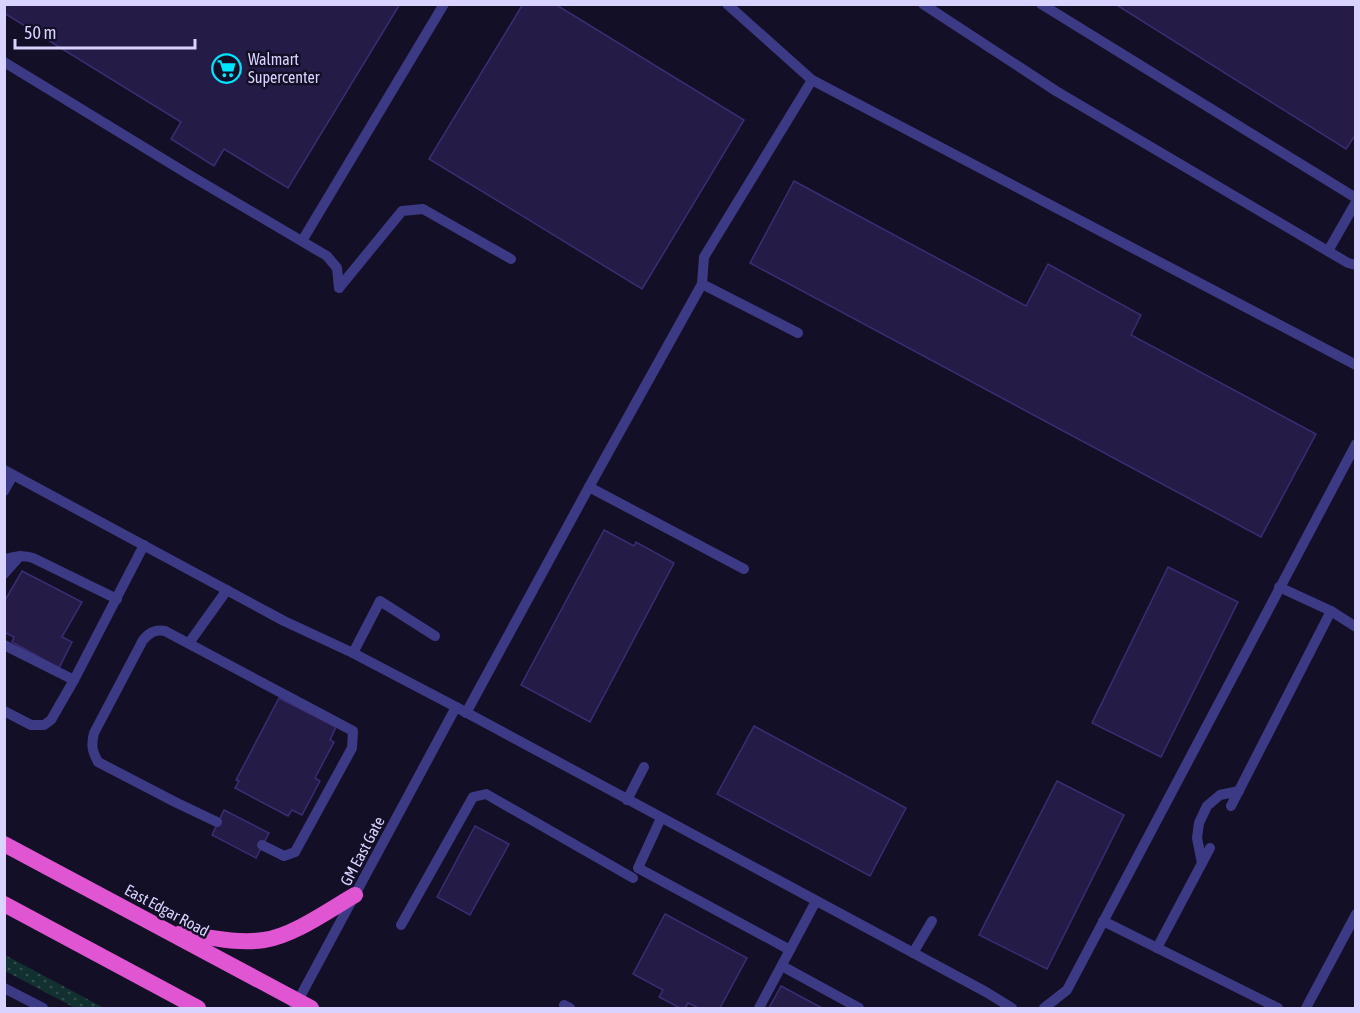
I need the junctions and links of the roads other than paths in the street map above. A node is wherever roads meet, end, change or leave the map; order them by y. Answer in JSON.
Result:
{"nodes":[{"id":1,"x":444,"y":4,"type":"edge"},
{"id":2,"x":727,"y":4,"type":"edge"},
{"id":3,"x":923,"y":4,"type":"edge"},
{"id":4,"x":1041,"y":4,"type":"edge"},
{"id":5,"x":4,"y":62,"type":"edge"},
{"id":6,"x":812,"y":80,"type":"junction"},
{"id":7,"x":1356,"y":200,"type":"edge"},
{"id":8,"x":302,"y":241,"type":"junction"},
{"id":9,"x":1328,"y":251,"type":"junction"},
{"id":10,"x":511,"y":259,"type":"dead end"},
{"id":11,"x":1356,"y":265,"type":"edge"},
{"id":12,"x":702,"y":284,"type":"junction"},
{"id":13,"x":798,"y":333,"type":"dead end"},
{"id":14,"x":1356,"y":365,"type":"edge"},
{"id":15,"x":1356,"y":444,"type":"edge"},
{"id":16,"x":9,"y":473,"type":"edge"},
{"id":17,"x":589,"y":487,"type":"junction"},
{"id":18,"x":4,"y":491,"type":"edge"},
{"id":19,"x":144,"y":545,"type":"junction"},
{"id":20,"x":20,"y":556,"type":"junction"},
{"id":21,"x":4,"y":560,"type":"edge"},
{"id":22,"x":744,"y":569,"type":"dead end"},
{"id":23,"x":4,"y":574,"type":"edge"},
{"id":24,"x":1279,"y":587,"type":"junction"},
{"id":25,"x":227,"y":590,"type":"junction"},
{"id":26,"x":117,"y":599,"type":"junction"},
{"id":27,"x":1331,"y":611,"type":"junction"},
{"id":28,"x":1356,"y":627,"type":"edge"},
{"id":29,"x":435,"y":636,"type":"dead end"},
{"id":30,"x":189,"y":643,"type":"junction"},
{"id":31,"x":4,"y":645,"type":"edge"},
{"id":32,"x":353,"y":653,"type":"junction"},
{"id":33,"x":74,"y":680,"type":"junction"},
{"id":34,"x":456,"y":707,"type":"junction"},
{"id":35,"x":4,"y":711,"type":"edge"},
{"id":36,"x":466,"y":713,"type":"junction"},
{"id":37,"x":644,"y":767,"type":"dead end"},
{"id":38,"x":1239,"y":791,"type":"junction"},
{"id":39,"x":627,"y":800,"type":"junction"},
{"id":40,"x":1231,"y":806,"type":"dead end"},
{"id":41,"x":661,"y":818,"type":"junction"},
{"id":42,"x":217,"y":822,"type":"dead end"},
{"id":43,"x":4,"y":843,"type":"edge"},
{"id":44,"x":262,"y":845,"type":"dead end"},
{"id":45,"x":1210,"y":848,"type":"dead end"},
{"id":46,"x":1202,"y":863,"type":"junction"},
{"id":47,"x":633,"y":878,"type":"dead end"},
{"id":48,"x":355,"y":895,"type":"junction"},
{"id":49,"x":816,"y":901,"type":"junction"},
{"id":50,"x":4,"y":904,"type":"edge"},
{"id":51,"x":1356,"y":914,"type":"edge"},
{"id":52,"x":932,"y":921,"type":"dead end"},
{"id":53,"x":1102,"y":921,"type":"junction"},
{"id":54,"x":402,"y":925,"type":"dead end"},
{"id":55,"x":168,"y":931,"type":"junction"},
{"id":56,"x":1157,"y":948,"type":"junction"},
{"id":57,"x":790,"y":950,"type":"junction"},
{"id":58,"x":913,"y":953,"type":"junction"},
{"id":59,"x":782,"y":966,"type":"junction"},
{"id":60,"x":4,"y":988,"type":"edge"},
{"id":61,"x":177,"y":1002,"type":"edge"},
{"id":62,"x":301,"y":1006,"type":"edge"},
{"id":63,"x":43,"y":1008,"type":"edge"},
{"id":64,"x":198,"y":1008,"type":"edge"},
{"id":65,"x":759,"y":1008,"type":"edge"},
{"id":66,"x":859,"y":1008,"type":"edge"},
{"id":67,"x":1012,"y":1008,"type":"edge"},
{"id":68,"x":1044,"y":1008,"type":"edge"},
{"id":69,"x":1278,"y":1008,"type":"edge"},
{"id":70,"x":1306,"y":1008,"type":"edge"}],
"edges":[{"from":1,"to":8,"type":"lane"},
{"from":2,"to":6,"type":"lane"},
{"from":3,"to":9,"type":"lane"},
{"from":4,"to":7,"type":"lane"},
{"from":5,"to":8,"type":"lane"},
{"from":6,"to":12,"type":"lane"},
{"from":6,"to":14,"type":"lane"},
{"from":7,"to":9,"type":"lane"},
{"from":8,"to":10,"type":"lane"},
{"from":9,"to":11,"type":"lane"},
{"from":12,"to":13,"type":"lane"},
{"from":12,"to":17,"type":"lane"},
{"from":15,"to":24,"type":"lane"},
{"from":16,"to":18,"type":"lane"},
{"from":16,"to":19,"type":"lane"},
{"from":17,"to":22,"type":"lane"},
{"from":17,"to":36,"type":"lane"},
{"from":19,"to":25,"type":"lane"},
{"from":19,"to":26,"type":"lane"},
{"from":20,"to":21,"type":"lane"},
{"from":20,"to":23,"type":"lane"},
{"from":20,"to":26,"type":"lane"},
{"from":24,"to":27,"type":"lane"},
{"from":24,"to":53,"type":"lane"},
{"from":25,"to":30,"type":"lane"},
{"from":25,"to":32,"type":"lane"},
{"from":26,"to":33,"type":"lane"},
{"from":27,"to":28,"type":"lane"},
{"from":27,"to":38,"type":"lane"},
{"from":29,"to":32,"type":"lane"},
{"from":30,"to":42,"type":"lane"},
{"from":30,"to":44,"type":"lane"},
{"from":31,"to":33,"type":"lane"},
{"from":32,"to":34,"type":"lane"},
{"from":33,"to":35,"type":"lane"},
{"from":34,"to":36,"type":"lane"},
{"from":34,"to":48,"type":"lane","name":"GM East Gate"},
{"from":36,"to":39,"type":"lane"},
{"from":37,"to":39,"type":"lane"},
{"from":38,"to":40,"type":"lane"},
{"from":38,"to":46,"type":"lane"},
{"from":39,"to":41,"type":"lane"},
{"from":41,"to":49,"type":"lane"},
{"from":41,"to":57,"type":"lane"},
{"from":43,"to":55,"type":"highway","name":"East Edgar Road"},
{"from":45,"to":46,"type":"lane"},
{"from":46,"to":56,"type":"lane"},
{"from":47,"to":54,"type":"lane"},
{"from":48,"to":55,"type":"highway"},
{"from":48,"to":62,"type":"lane","name":"GM East Gate"},
{"from":49,"to":57,"type":"lane"},
{"from":49,"to":58,"type":"lane"},
{"from":50,"to":61,"type":"highway"},
{"from":51,"to":70,"type":"lane"},
{"from":52,"to":58,"type":"lane"},
{"from":53,"to":56,"type":"lane"},
{"from":53,"to":68,"type":"lane"},
{"from":55,"to":62,"type":"highway","name":"East Edgar Road"},
{"from":56,"to":69,"type":"lane"},
{"from":57,"to":59,"type":"lane"},
{"from":58,"to":67,"type":"lane"},
{"from":59,"to":65,"type":"lane"},
{"from":59,"to":66,"type":"lane"},
{"from":60,"to":63,"type":"lane"},
{"from":61,"to":64,"type":"highway"}]}
